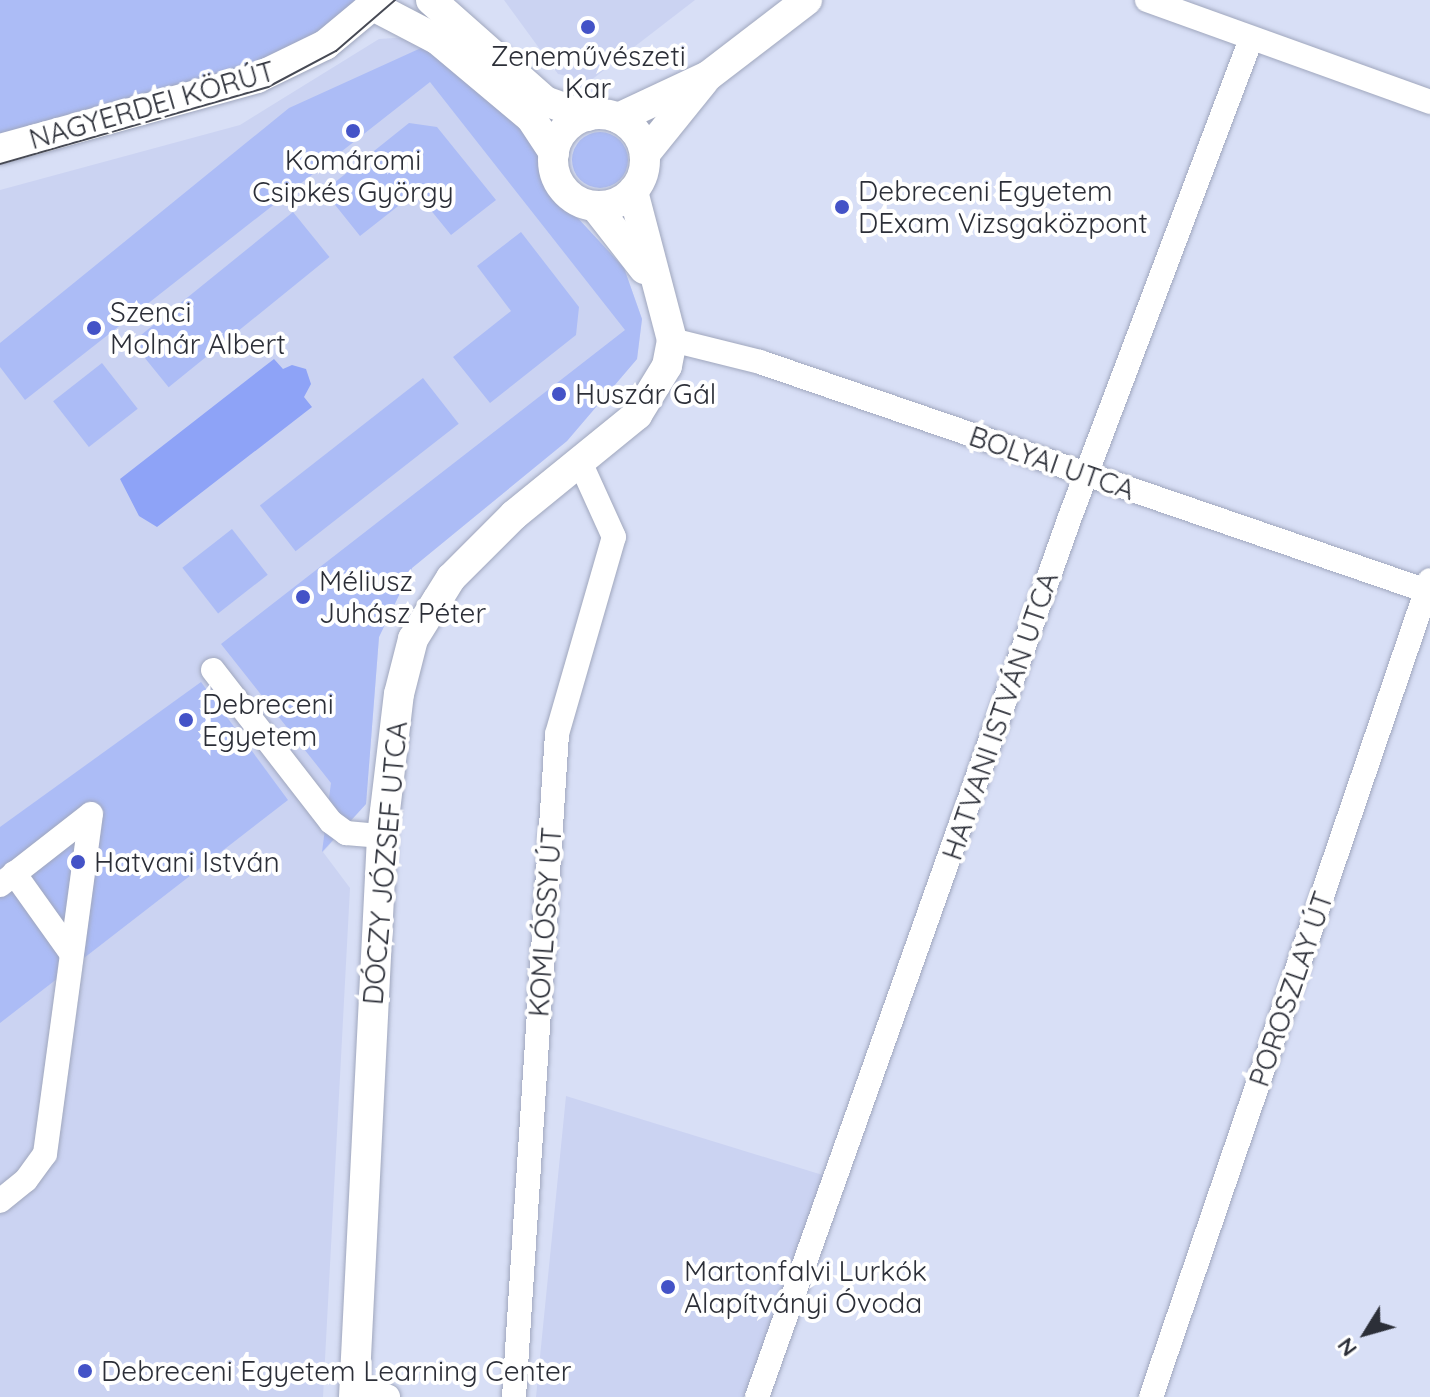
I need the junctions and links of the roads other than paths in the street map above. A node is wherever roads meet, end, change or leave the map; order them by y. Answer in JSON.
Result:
{"nodes":[{"id":1,"x":431,"y":0,"type":"edge"},
{"id":2,"x":807,"y":0,"type":"edge"},
{"id":3,"x":1147,"y":0,"type":"edge"},
{"id":4,"x":376,"y":3,"type":"edge"},
{"id":5,"x":1251,"y":39,"type":"junction"},
{"id":6,"x":708,"y":76,"type":"junction"},
{"id":7,"x":1430,"y":102,"type":"edge"},
{"id":8,"x":587,"y":116,"type":"junction"},
{"id":9,"x":618,"y":118,"type":"junction"},
{"id":10,"x":0,"y":149,"type":"edge"},
{"id":11,"x":554,"y":153,"type":"junction"},
{"id":12,"x":645,"y":154,"type":"junction"},
{"id":13,"x":633,"y":191,"type":"junction"},
{"id":14,"x":595,"y":206,"type":"junction"},
{"id":15,"x":653,"y":280,"type":"junction"},
{"id":16,"x":672,"y":340,"type":"junction"},
{"id":17,"x":580,"y":462,"type":"junction"},
{"id":18,"x":1086,"y":475,"type":"junction"},
{"id":19,"x":1429,"y":587,"type":"edge"},
{"id":20,"x":213,"y":670,"type":"dead end"},
{"id":21,"x":382,"y":836,"type":"junction"},
{"id":22,"x":7,"y":879,"type":"edge"},
{"id":23,"x":71,"y":953,"type":"junction"},
{"id":24,"x":0,"y":1201,"type":"edge"},
{"id":25,"x":354,"y":1391,"type":"edge"},
{"id":26,"x":388,"y":1397,"type":"edge"},
{"id":27,"x":514,"y":1397,"type":"edge"},
{"id":28,"x":757,"y":1397,"type":"edge"},
{"id":29,"x":1151,"y":1397,"type":"edge"}],
"edges":[{"from":1,"to":8,"type":"street"},
{"from":2,"to":6,"type":"street"},
{"from":3,"to":5,"type":"street"},
{"from":4,"to":10,"type":"street","name":"NAGYERDEI KÖRÚT"},
{"from":4,"to":11,"type":"street"},
{"from":5,"to":7,"type":"street"},
{"from":5,"to":18,"type":"street","name":"HATVANI ISTVÁN UTCA"},
{"from":6,"to":9,"type":"street"},
{"from":6,"to":12,"type":"street"},
{"from":8,"to":9,"type":"street"},
{"from":8,"to":11,"type":"street"},
{"from":9,"to":12,"type":"street"},
{"from":11,"to":14,"type":"street"},
{"from":12,"to":13,"type":"street"},
{"from":13,"to":14,"type":"street"},
{"from":13,"to":15,"type":"street"},
{"from":14,"to":15,"type":"street"},
{"from":15,"to":16,"type":"street"},
{"from":16,"to":17,"type":"street","name":"DÓCZY JÓZSEF UTCA"},
{"from":16,"to":18,"type":"street","name":"BOLYAI UTCA"},
{"from":17,"to":21,"type":"street","name":"DÓCZY JÓZSEF UTCA"},
{"from":17,"to":27,"type":"street","name":"KOMLÓSSY ÚT"},
{"from":18,"to":19,"type":"street","name":"BOLYAI UTCA"},
{"from":18,"to":28,"type":"street","name":"HATVANI ISTVÁN UTCA"},
{"from":19,"to":29,"type":"street","name":"POROSZLAY ÚT"},
{"from":20,"to":21,"type":"street"},
{"from":21,"to":25,"type":"street","name":"DÓCZY JÓZSEF UTCA"},
{"from":22,"to":23,"type":"street"},
{"from":22,"to":23,"type":"street"},
{"from":23,"to":24,"type":"street"},
{"from":25,"to":26,"type":"street"}]}
